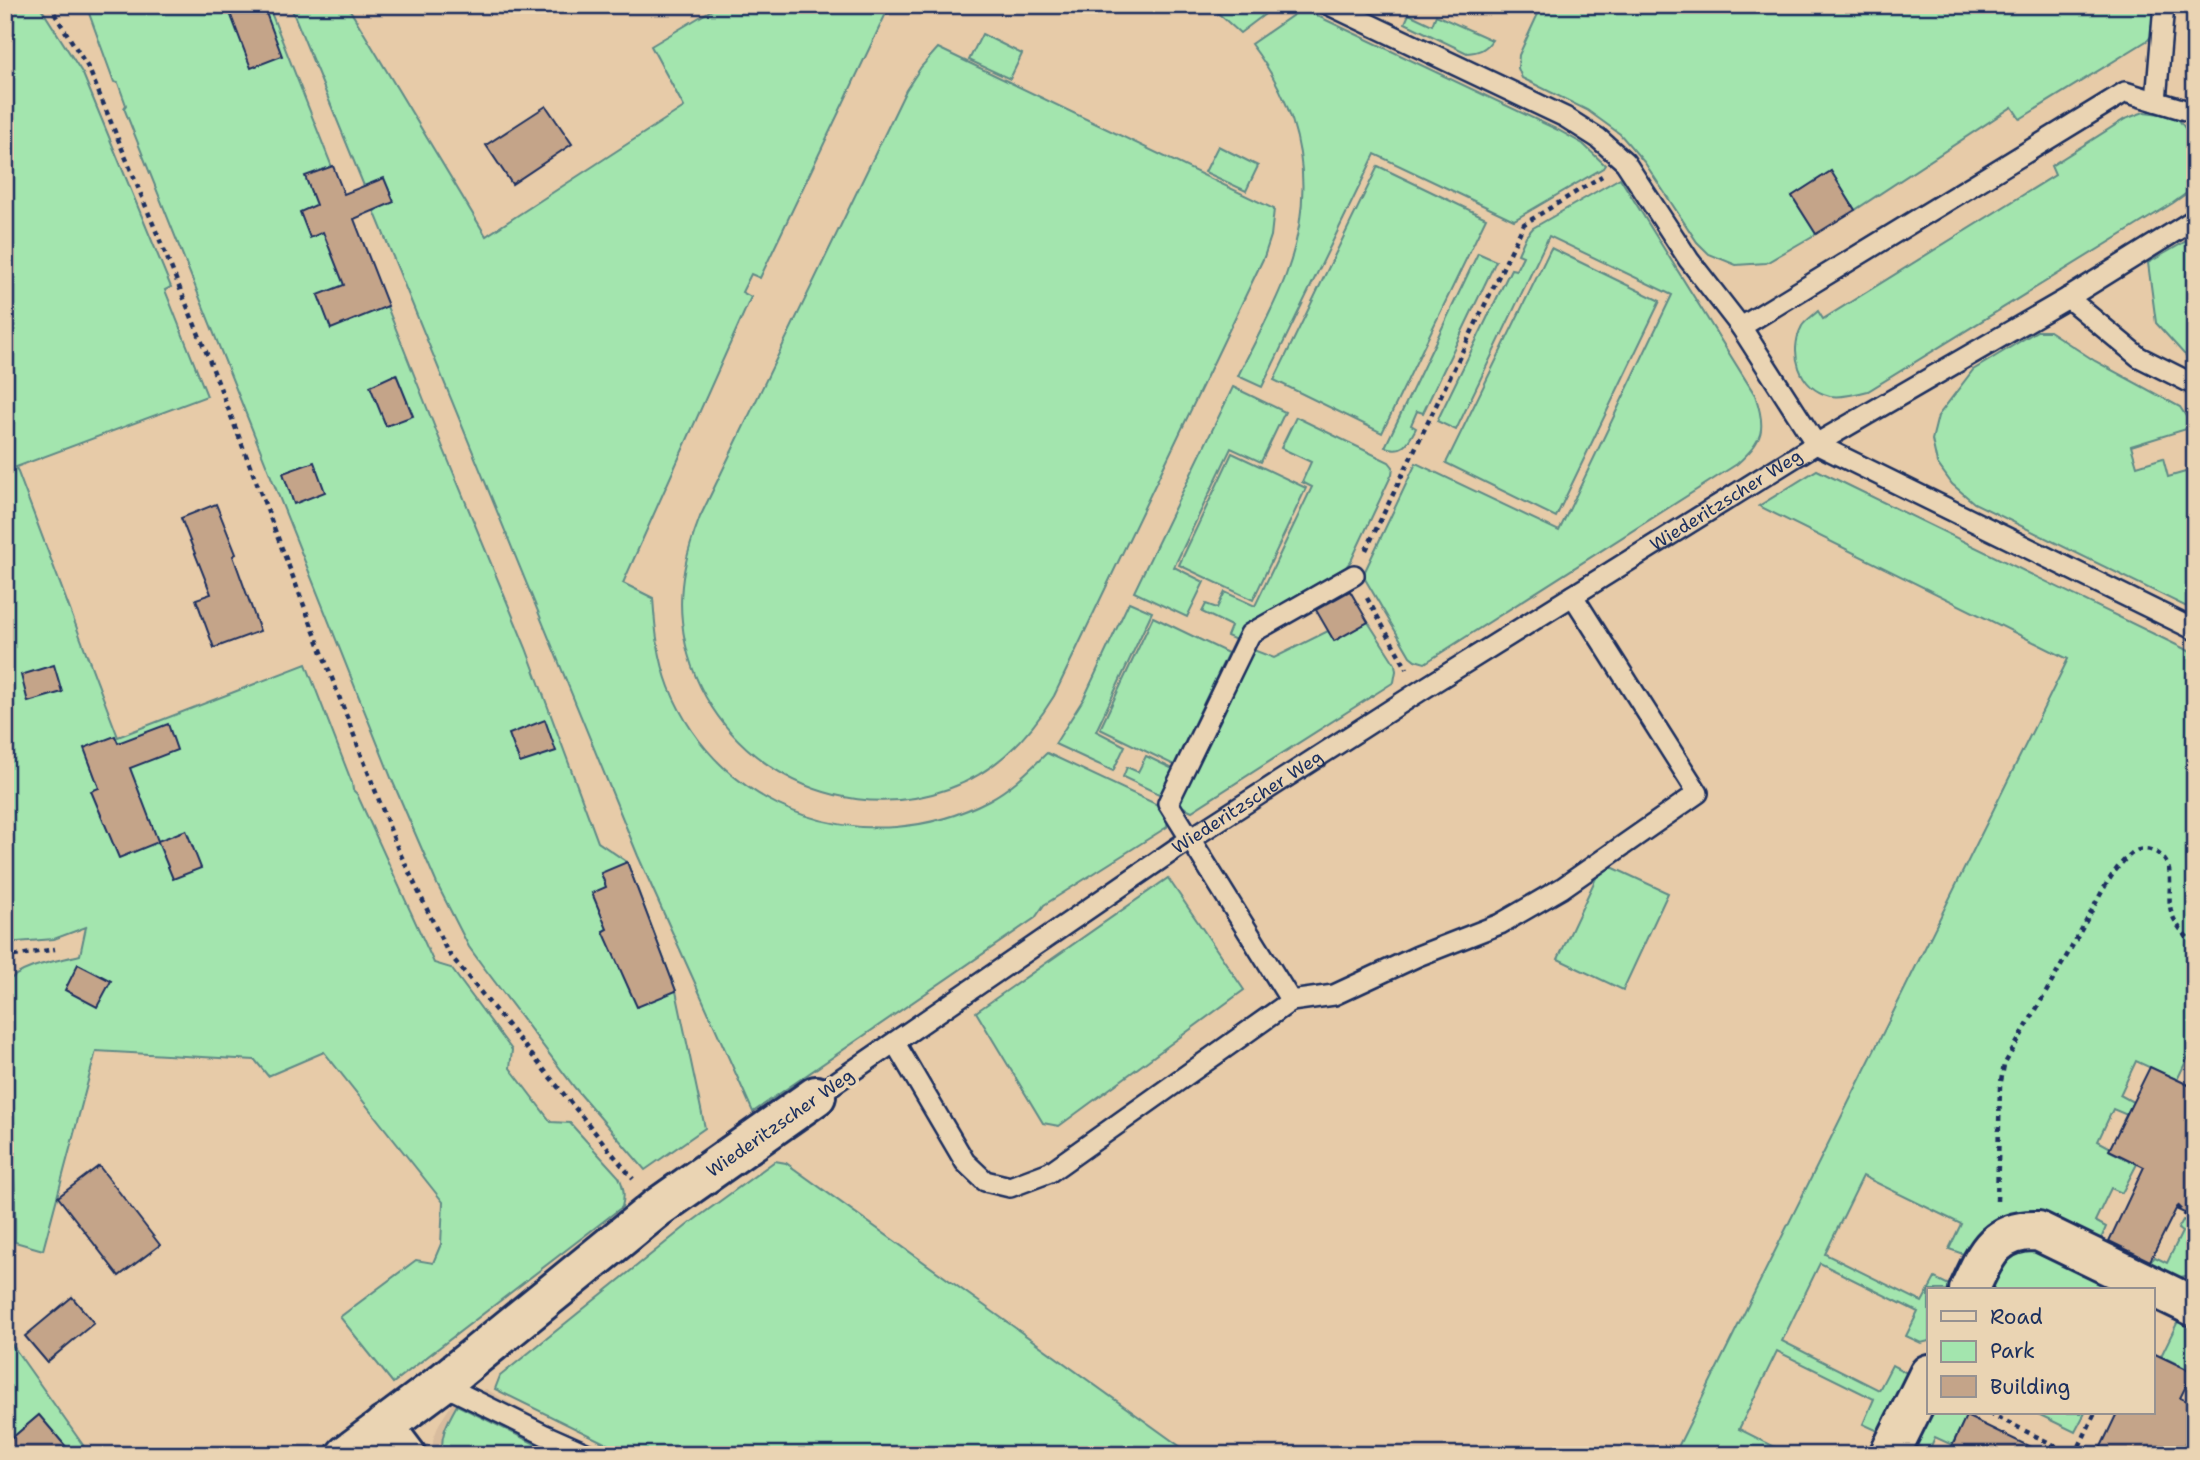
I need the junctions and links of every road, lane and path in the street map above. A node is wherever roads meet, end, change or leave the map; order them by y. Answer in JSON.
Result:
{"nodes":[{"id":1,"x":49,"y":5,"type":"edge"},
{"id":2,"x":1329,"y":5,"type":"edge"},
{"id":3,"x":2164,"y":5,"type":"edge"},
{"id":4,"x":2157,"y":101,"type":"junction"},
{"id":5,"x":2195,"y":113,"type":"edge"},
{"id":6,"x":1625,"y":162,"type":"junction"},
{"id":7,"x":2195,"y":219,"type":"edge"},
{"id":8,"x":2068,"y":298,"type":"junction"},
{"id":9,"x":1741,"y":327,"type":"junction"},
{"id":10,"x":2195,"y":385,"type":"edge"},
{"id":11,"x":1816,"y":444,"type":"junction"},
{"id":12,"x":1354,"y":575,"type":"junction"},
{"id":13,"x":1573,"y":596,"type":"junction"},
{"id":14,"x":2195,"y":630,"type":"edge"},
{"id":15,"x":1420,"y":691,"type":"junction"},
{"id":16,"x":1190,"y":839,"type":"junction"},
{"id":17,"x":2195,"y":946,"type":"edge"},
{"id":18,"x":55,"y":949,"type":"dead end"},
{"id":19,"x":5,"y":961,"type":"edge"},
{"id":20,"x":1291,"y":1001,"type":"junction"},
{"id":21,"x":895,"y":1042,"type":"junction"},
{"id":22,"x":816,"y":1096,"type":"joint"},
{"id":23,"x":633,"y":1179,"type":"dead end"},
{"id":24,"x":2178,"y":1206,"type":"dead end"},
{"id":25,"x":2195,"y":1221,"type":"edge"},
{"id":26,"x":1997,"y":1241,"type":"junction"},
{"id":27,"x":1970,"y":1288,"type":"edge"},
{"id":28,"x":2195,"y":1307,"type":"edge"},
{"id":29,"x":1927,"y":1378,"type":"edge"},
{"id":30,"x":441,"y":1384,"type":"junction"},
{"id":31,"x":1991,"y":1414,"type":"edge"},
{"id":32,"x":2095,"y":1414,"type":"edge"},
{"id":33,"x":395,"y":1440,"type":"edge"},
{"id":34,"x":346,"y":1455,"type":"edge"},
{"id":35,"x":590,"y":1455,"type":"edge"},
{"id":36,"x":1889,"y":1455,"type":"edge"},
{"id":37,"x":2075,"y":1455,"type":"edge"}],
"edges":[{"from":1,"to":23,"type":"path"},
{"from":2,"to":6,"type":"lane"},
{"from":3,"to":4,"type":"lane"},
{"from":4,"to":5,"type":"lane"},
{"from":4,"to":9,"type":"lane"},
{"from":6,"to":9,"type":"lane"},
{"from":6,"to":12,"type":"path"},
{"from":7,"to":8,"type":"lane","name":"Wiederitzscher Weg"},
{"from":8,"to":10,"type":"lane"},
{"from":8,"to":11,"type":"lane","name":"Wiederitzscher Weg"},
{"from":9,"to":11,"type":"lane"},
{"from":11,"to":13,"type":"lane","name":"Wiederitzscher Weg"},
{"from":11,"to":14,"type":"lane"},
{"from":12,"to":15,"type":"path"},
{"from":12,"to":16,"type":"lane"},
{"from":13,"to":15,"type":"lane","name":"Wiederitzscher Weg"},
{"from":13,"to":20,"type":"lane"},
{"from":15,"to":16,"type":"lane","name":"Wiederitzscher Weg"},
{"from":16,"to":20,"type":"lane"},
{"from":16,"to":21,"type":"lane","name":"Wiederitzscher Weg"},
{"from":17,"to":26,"type":"path"},
{"from":18,"to":19,"type":"path"},
{"from":20,"to":21,"type":"lane"},
{"from":21,"to":22,"type":"lane","name":"Wiederitzscher Weg"},
{"from":22,"to":30,"type":"street","name":"Wiederitzscher Weg"},
{"from":24,"to":25,"type":"path"},
{"from":26,"to":27,"type":"street"},
{"from":26,"to":28,"type":"street"},
{"from":29,"to":36,"type":"street"},
{"from":30,"to":33,"type":"street","name":"Wiederitzscher Weg"},
{"from":30,"to":35,"type":"lane"},
{"from":31,"to":37,"type":"path"},
{"from":32,"to":37,"type":"path"},
{"from":33,"to":34,"type":"street","name":"Wiederitzscher Weg"}]}
